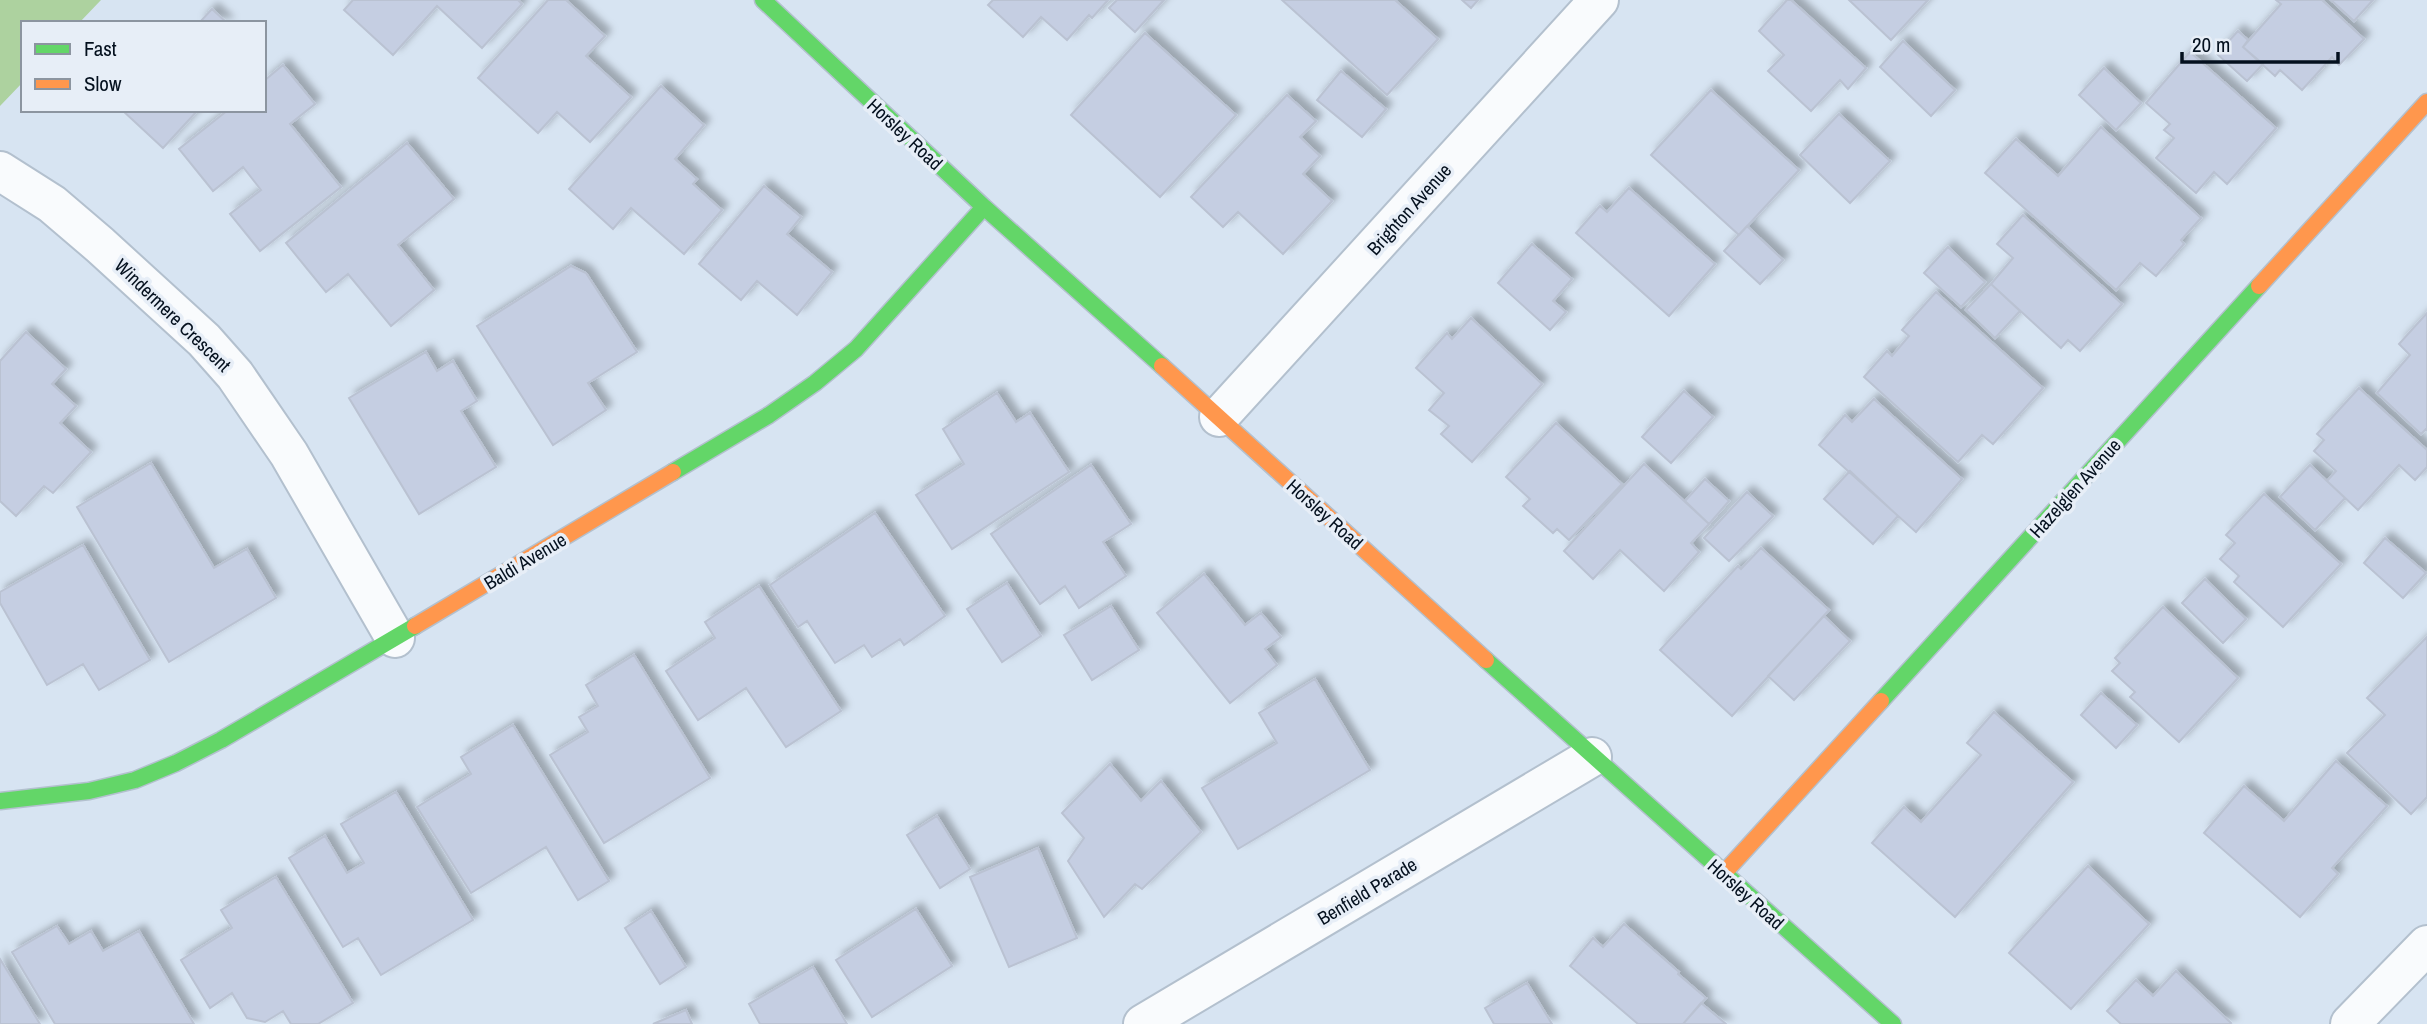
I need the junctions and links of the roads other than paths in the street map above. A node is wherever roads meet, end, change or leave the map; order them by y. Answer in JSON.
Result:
{"nodes":[{"id":1,"x":762,"y":0,"type":"edge"},
{"id":2,"x":1599,"y":0,"type":"edge"},
{"id":3,"x":2427,"y":102,"type":"edge"},
{"id":4,"x":0,"y":171,"type":"edge"},
{"id":5,"x":984,"y":207,"type":"junction"},
{"id":6,"x":1219,"y":417,"type":"junction"},
{"id":7,"x":395,"y":638,"type":"junction"},
{"id":8,"x":1592,"y":757,"type":"junction"},
{"id":9,"x":0,"y":801,"type":"edge"},
{"id":10,"x":1723,"y":873,"type":"junction"},
{"id":11,"x":2427,"y":945,"type":"edge"},
{"id":12,"x":1143,"y":1024,"type":"edge"},
{"id":13,"x":1893,"y":1024,"type":"edge"},
{"id":14,"x":2350,"y":1024,"type":"edge"}],
"edges":[{"from":1,"to":5,"type":"street","name":"Horsley Road"},
{"from":2,"to":6,"type":"street","name":"Brighton Avenue"},
{"from":3,"to":10,"type":"street","name":"Hazelglen Avenue"},
{"from":4,"to":7,"type":"street","name":"Windermere Crescent"},
{"from":5,"to":6,"type":"street","name":"Horsley Road"},
{"from":5,"to":7,"type":"street","name":"Baldi Avenue"},
{"from":6,"to":8,"type":"street","name":"Horsley Road"},
{"from":7,"to":9,"type":"street","name":"Baldi Avenue"},
{"from":8,"to":10,"type":"street","name":"Horsley Road"},
{"from":8,"to":12,"type":"street","name":"Benfield Parade"},
{"from":10,"to":13,"type":"street","name":"Horsley Road"},
{"from":11,"to":14,"type":"street"}]}
